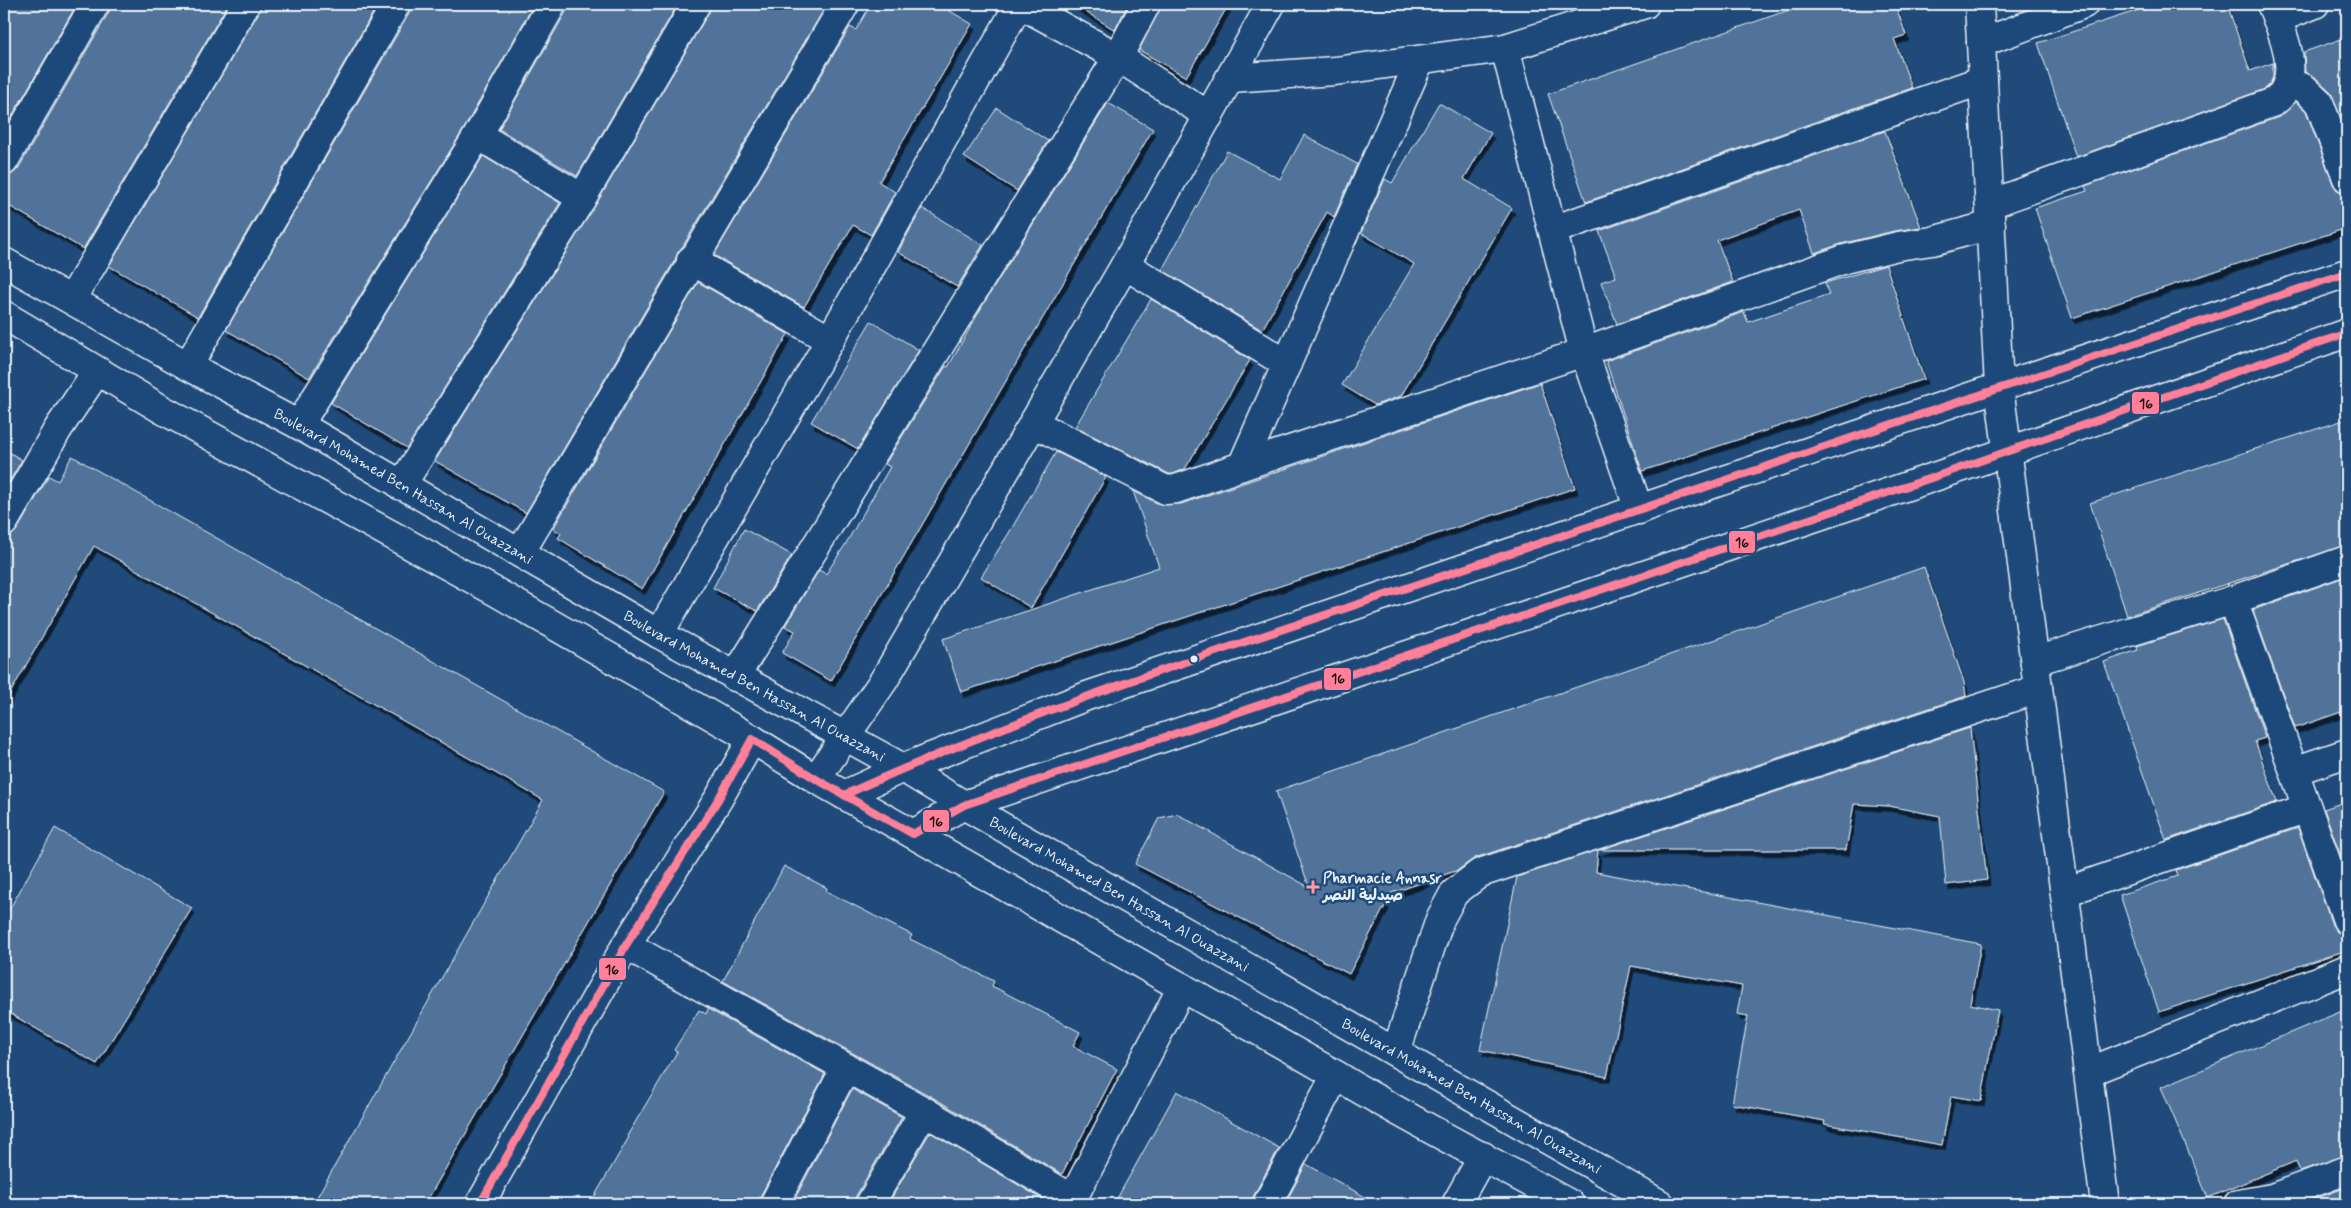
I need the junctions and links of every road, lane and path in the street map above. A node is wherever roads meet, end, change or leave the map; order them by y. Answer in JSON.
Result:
{"nodes":[{"id":1,"x":95,"y":4,"type":"edge"},
{"id":2,"x":246,"y":4,"type":"edge"},
{"id":3,"x":396,"y":4,"type":"edge"},
{"id":4,"x":552,"y":4,"type":"edge"},
{"id":5,"x":696,"y":4,"type":"edge"},
{"id":6,"x":845,"y":4,"type":"edge"},
{"id":7,"x":1019,"y":4,"type":"edge"},
{"id":8,"x":1146,"y":4,"type":"edge"},
{"id":9,"x":1271,"y":4,"type":"edge"},
{"id":10,"x":1644,"y":4,"type":"edge"},
{"id":11,"x":1979,"y":4,"type":"edge"},
{"id":12,"x":2084,"y":4,"type":"edge"},
{"id":13,"x":2315,"y":4,"type":"edge"},
{"id":14,"x":2274,"y":11,"type":"edge"},
{"id":15,"x":1981,"y":43,"type":"junction"},
{"id":16,"x":1505,"y":48,"type":"junction"},
{"id":17,"x":1118,"y":57,"type":"junction"},
{"id":18,"x":1420,"y":60,"type":"junction"},
{"id":19,"x":1231,"y":78,"type":"junction"},
{"id":20,"x":1983,"y":80,"type":"junction"},
{"id":21,"x":2289,"y":83,"type":"junction"},
{"id":22,"x":1208,"y":116,"type":"junction"},
{"id":23,"x":478,"y":135,"type":"junction"},
{"id":24,"x":4,"y":161,"type":"edge"},
{"id":25,"x":2347,"y":178,"type":"edge"},
{"id":26,"x":582,"y":198,"type":"junction"},
{"id":27,"x":1991,"y":215,"type":"junction"},
{"id":28,"x":1553,"y":230,"type":"junction"},
{"id":29,"x":691,"y":260,"type":"junction"},
{"id":30,"x":4,"y":262,"type":"edge"},
{"id":31,"x":1125,"y":265,"type":"junction"},
{"id":32,"x":2347,"y":273,"type":"edge"},
{"id":33,"x":72,"y":299,"type":"junction"},
{"id":34,"x":4,"y":315,"type":"edge"},
{"id":35,"x":2347,"y":333,"type":"edge"},
{"id":36,"x":830,"y":340,"type":"junction"},
{"id":37,"x":1584,"y":352,"type":"junction"},
{"id":38,"x":1287,"y":364,"type":"junction"},
{"id":39,"x":188,"y":366,"type":"junction"},
{"id":40,"x":97,"y":371,"type":"junction"},
{"id":41,"x":1999,"y":387,"type":"junction"},
{"id":42,"x":1033,"y":423,"type":"junction"},
{"id":43,"x":299,"y":425,"type":"junction"},
{"id":44,"x":2008,"y":451,"type":"junction"},
{"id":45,"x":1242,"y":466,"type":"junction"},
{"id":46,"x":401,"y":486,"type":"junction"},
{"id":47,"x":1639,"y":510,"type":"junction"},
{"id":48,"x":4,"y":522,"type":"edge"},
{"id":49,"x":520,"y":553,"type":"junction"},
{"id":50,"x":2347,"y":560,"type":"edge"},
{"id":51,"x":2233,"y":600,"type":"junction"},
{"id":52,"x":659,"y":634,"type":"junction"},
{"id":53,"x":2035,"y":661,"type":"junction"},
{"id":54,"x":735,"y":677,"type":"junction"},
{"id":55,"x":2038,"y":689,"type":"junction"},
{"id":56,"x":847,"y":736,"type":"junction"},
{"id":57,"x":752,"y":739,"type":"junction"},
{"id":58,"x":2347,"y":753,"type":"edge"},
{"id":59,"x":903,"y":768,"type":"junction"},
{"id":60,"x":2294,"y":770,"type":"junction"},
{"id":61,"x":816,"y":779,"type":"junction"},
{"id":62,"x":844,"y":795,"type":"junction"},
{"id":63,"x":964,"y":805,"type":"junction"},
{"id":64,"x":2307,"y":808,"type":"junction"},
{"id":65,"x":913,"y":834,"type":"junction"},
{"id":66,"x":2065,"y":892,"type":"junction"},
{"id":67,"x":2347,"y":920,"type":"edge"},
{"id":68,"x":626,"y":945,"type":"junction"},
{"id":69,"x":2347,"y":969,"type":"edge"},
{"id":70,"x":1182,"y":988,"type":"junction"},
{"id":71,"x":1396,"y":1052,"type":"junction"},
{"id":72,"x":845,"y":1068,"type":"junction"},
{"id":73,"x":2088,"y":1072,"type":"junction"},
{"id":74,"x":1336,"y":1075,"type":"junction"},
{"id":75,"x":924,"y":1111,"type":"junction"},
{"id":76,"x":1483,"y":1156,"type":"junction"},
{"id":77,"x":2347,"y":1170,"type":"edge"},
{"id":78,"x":2273,"y":1201,"type":"edge"},
{"id":79,"x":1072,"y":1202,"type":"edge"},
{"id":80,"x":480,"y":1204,"type":"edge"},
{"id":81,"x":774,"y":1204,"type":"edge"},
{"id":82,"x":870,"y":1204,"type":"edge"},
{"id":83,"x":1267,"y":1204,"type":"edge"},
{"id":84,"x":1456,"y":1204,"type":"edge"},
{"id":85,"x":1570,"y":1204,"type":"edge"},
{"id":86,"x":1660,"y":1204,"type":"edge"},
{"id":87,"x":2105,"y":1204,"type":"edge"},
{"id":88,"x":2238,"y":1204,"type":"edge"}],
"edges":[{"from":1,"to":24,"type":"street"},
{"from":2,"to":33,"type":"street"},
{"from":3,"to":39,"type":"street"},
{"from":4,"to":23,"type":"street"},
{"from":5,"to":26,"type":"street"},
{"from":6,"to":29,"type":"street"},
{"from":7,"to":17,"type":"street"},
{"from":7,"to":36,"type":"street"},
{"from":8,"to":17,"type":"street"},
{"from":9,"to":19,"type":"street"},
{"from":10,"to":16,"type":"street"},
{"from":11,"to":15,"type":"street"},
{"from":12,"to":15,"type":"street"},
{"from":13,"to":14,"type":"street"},
{"from":14,"to":21,"type":"street"},
{"from":15,"to":20,"type":"street"},
{"from":16,"to":18,"type":"street"},
{"from":16,"to":28,"type":"street"},
{"from":17,"to":22,"type":"street"},
{"from":17,"to":54,"type":"street"},
{"from":18,"to":19,"type":"street"},
{"from":18,"to":38,"type":"street"},
{"from":19,"to":22,"type":"street"},
{"from":20,"to":27,"type":"street"},
{"from":20,"to":28,"type":"street"},
{"from":21,"to":25,"type":"street"},
{"from":21,"to":27,"type":"street"},
{"from":22,"to":31,"type":"street"},
{"from":23,"to":26,"type":"street"},
{"from":23,"to":43,"type":"street"},
{"from":26,"to":46,"type":"street"},
{"from":27,"to":37,"type":"street"},
{"from":27,"to":41,"type":"street"},
{"from":28,"to":37,"type":"street"},
{"from":29,"to":36,"type":"street"},
{"from":29,"to":49,"type":"street"},
{"from":30,"to":33,"type":"street","name":"Boulevard Mohamed Ben Hassan Al Ouazzani"},
{"from":31,"to":38,"type":"street"},
{"from":31,"to":42,"type":"street"},
{"from":32,"to":41,"type":"street"},
{"from":33,"to":39,"type":"street","name":"Boulevard Mohamed Ben Hassan Al Ouazzani"},
{"from":34,"to":40,"type":"street"},
{"from":35,"to":44,"type":"street"},
{"from":36,"to":52,"type":"street"},
{"from":37,"to":45,"type":"street"},
{"from":37,"to":47,"type":"street"},
{"from":38,"to":45,"type":"street"},
{"from":39,"to":43,"type":"street","name":"Boulevard Mohamed Ben Hassan Al Ouazzani"},
{"from":40,"to":48,"type":"street"},
{"from":40,"to":57,"type":"street"},
{"from":41,"to":44,"type":"street"},
{"from":41,"to":47,"type":"street"},
{"from":42,"to":45,"type":"street"},
{"from":42,"to":56,"type":"street"},
{"from":43,"to":46,"type":"street","name":"Boulevard Mohamed Ben Hassan Al Ouazzani"},
{"from":44,"to":53,"type":"street"},
{"from":44,"to":63,"type":"street"},
{"from":46,"to":49,"type":"street","name":"Boulevard Mohamed Ben Hassan Al Ouazzani"},
{"from":47,"to":59,"type":"street"},
{"from":49,"to":52,"type":"street","name":"Boulevard Mohamed Ben Hassan Al Ouazzani"},
{"from":50,"to":51,"type":"street"},
{"from":51,"to":53,"type":"street"},
{"from":51,"to":60,"type":"street"},
{"from":52,"to":54,"type":"street","name":"Boulevard Mohamed Ben Hassan Al Ouazzani"},
{"from":53,"to":55,"type":"street"},
{"from":54,"to":56,"type":"street","name":"Boulevard Mohamed Ben Hassan Al Ouazzani"},
{"from":55,"to":66,"type":"street"},
{"from":55,"to":71,"type":"street"},
{"from":56,"to":59,"type":"street","name":"Boulevard Mohamed Ben Hassan Al Ouazzani"},
{"from":56,"to":61,"type":"street"},
{"from":57,"to":61,"type":"street"},
{"from":57,"to":68,"type":"street"},
{"from":58,"to":60,"type":"street"},
{"from":59,"to":62,"type":"street"},
{"from":59,"to":63,"type":"street","name":"Boulevard Mohamed Ben Hassan Al Ouazzani"},
{"from":60,"to":64,"type":"street"},
{"from":61,"to":62,"type":"street"},
{"from":62,"to":65,"type":"street"},
{"from":63,"to":65,"type":"street"},
{"from":63,"to":71,"type":"street","name":"Boulevard Mohamed Ben Hassan Al Ouazzani"},
{"from":64,"to":66,"type":"street"},
{"from":64,"to":67,"type":"street"},
{"from":65,"to":70,"type":"street"},
{"from":66,"to":73,"type":"street"},
{"from":68,"to":72,"type":"street"},
{"from":68,"to":80,"type":"street"},
{"from":69,"to":73,"type":"street"},
{"from":70,"to":74,"type":"street"},
{"from":70,"to":79,"type":"street"},
{"from":71,"to":86,"type":"street","name":"Boulevard Mohamed Ben Hassan Al Ouazzani"},
{"from":72,"to":75,"type":"street"},
{"from":72,"to":81,"type":"street"},
{"from":73,"to":87,"type":"street"},
{"from":74,"to":76,"type":"street"},
{"from":74,"to":83,"type":"street"},
{"from":75,"to":79,"type":"street"},
{"from":75,"to":82,"type":"street"},
{"from":76,"to":84,"type":"street"},
{"from":76,"to":85,"type":"street"},
{"from":77,"to":78,"type":"street"},
{"from":78,"to":88,"type":"street"}]}
